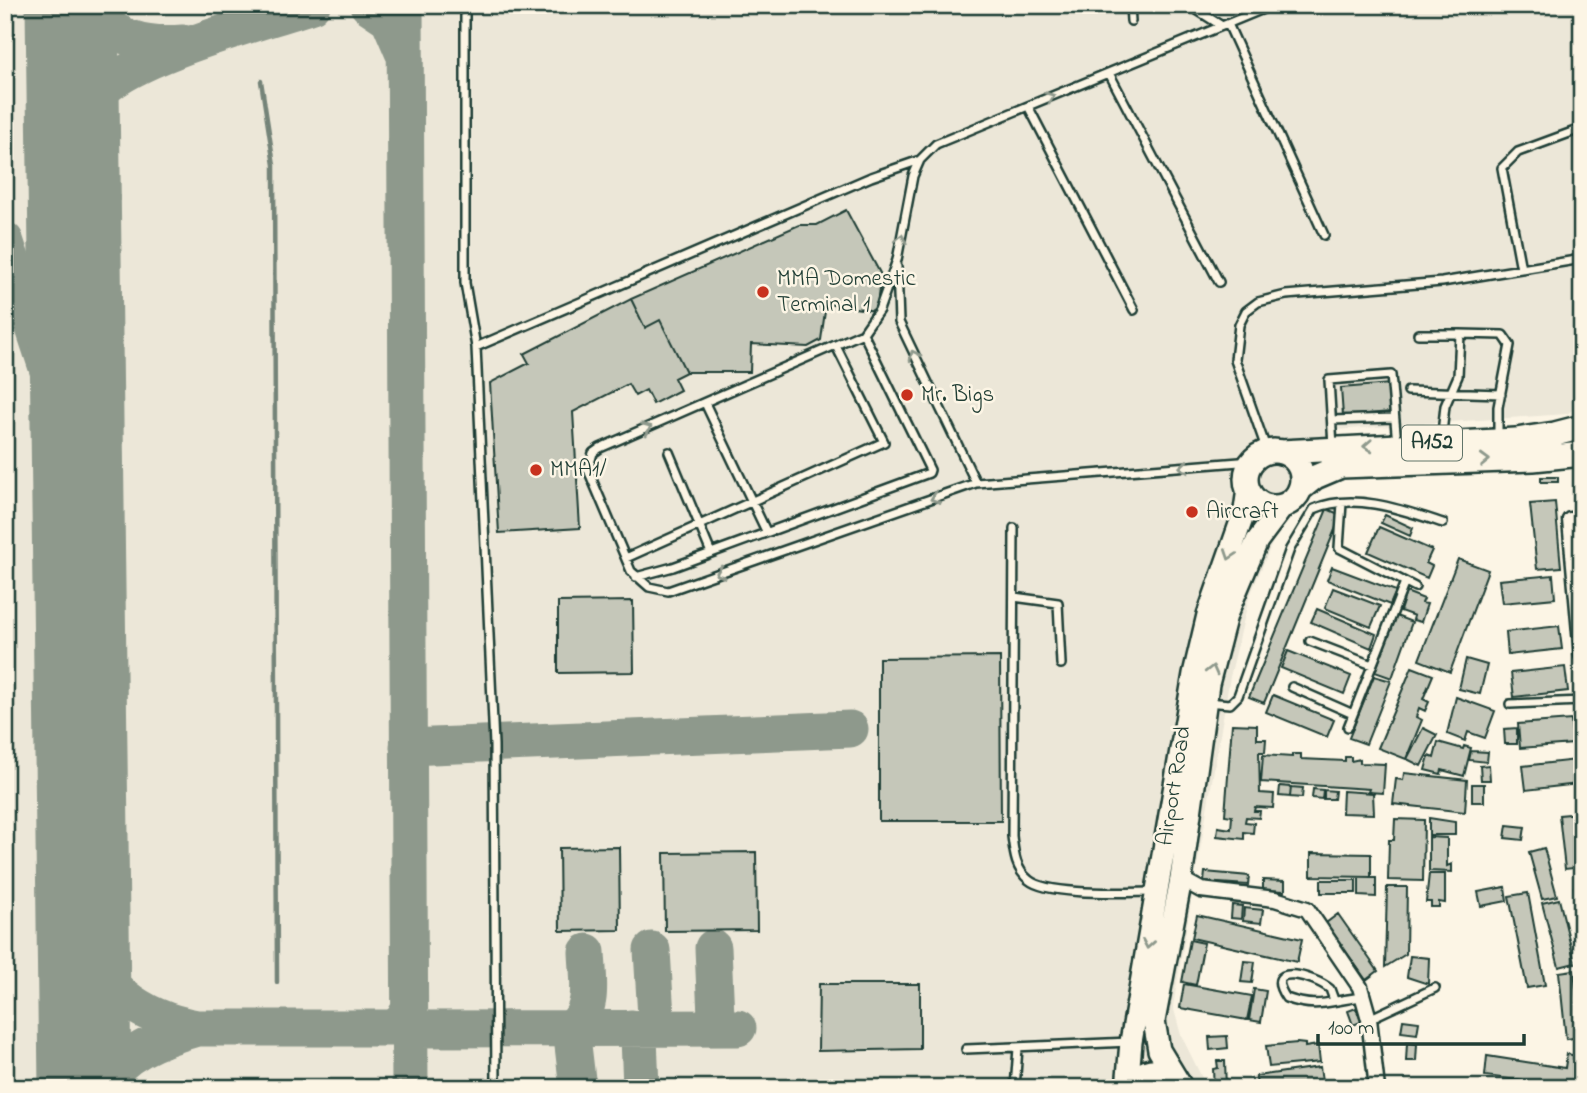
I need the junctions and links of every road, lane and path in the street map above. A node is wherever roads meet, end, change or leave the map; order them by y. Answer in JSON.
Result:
{"nodes":[{"id":1,"x":465,"y":5,"type":"edge"},
{"id":2,"x":1130,"y":5,"type":"edge"},
{"id":3,"x":1189,"y":5,"type":"edge"},
{"id":4,"x":1273,"y":5,"type":"edge"},
{"id":5,"x":1130,"y":21,"type":"dead end"},
{"id":6,"x":1225,"y":25,"type":"junction"},
{"id":7,"x":1109,"y":73,"type":"junction"},
{"id":8,"x":1028,"y":106,"type":"junction"},
{"id":9,"x":1575,"y":131,"type":"dead end"},
{"id":10,"x":920,"y":160,"type":"junction"},
{"id":11,"x":1324,"y":235,"type":"dead end"},
{"id":12,"x":1582,"y":259,"type":"edge"},
{"id":13,"x":897,"y":260,"type":"junction"},
{"id":14,"x":1521,"y":269,"type":"junction"},
{"id":15,"x":1219,"y":282,"type":"dead end"},
{"id":16,"x":1134,"y":310,"type":"dead end"},
{"id":17,"x":863,"y":333,"type":"junction"},
{"id":18,"x":1418,"y":334,"type":"dead end"},
{"id":19,"x":1460,"y":334,"type":"junction"},
{"id":20,"x":836,"y":346,"type":"junction"},
{"id":21,"x":476,"y":347,"type":"junction"},
{"id":22,"x":1408,"y":391,"type":"dead end"},
{"id":23,"x":1450,"y":392,"type":"junction"},
{"id":24,"x":1502,"y":394,"type":"junction"},
{"id":25,"x":705,"y":403,"type":"junction"},
{"id":26,"x":1394,"y":418,"type":"junction"},
{"id":27,"x":1332,"y":421,"type":"junction"},
{"id":28,"x":1582,"y":427,"type":"edge"},
{"id":29,"x":1498,"y":440,"type":"junction"},
{"id":30,"x":1441,"y":443,"type":"junction"},
{"id":31,"x":1397,"y":444,"type":"junction"},
{"id":32,"x":1333,"y":449,"type":"junction"},
{"id":33,"x":670,"y":452,"type":"dead end"},
{"id":34,"x":1582,"y":454,"type":"edge"},
{"id":35,"x":1267,"y":455,"type":"junction"},
{"id":36,"x":976,"y":483,"type":"junction"},
{"id":37,"x":1248,"y":489,"type":"junction"},
{"id":38,"x":1292,"y":497,"type":"junction"},
{"id":39,"x":751,"y":501,"type":"junction"},
{"id":40,"x":1342,"y":503,"type":"junction"},
{"id":41,"x":1570,"y":520,"type":"dead end"},
{"id":42,"x":1443,"y":523,"type":"dead end"},
{"id":43,"x":699,"y":525,"type":"junction"},
{"id":44,"x":1014,"y":528,"type":"dead end"},
{"id":45,"x":765,"y":531,"type":"junction"},
{"id":46,"x":710,"y":553,"type":"junction"},
{"id":47,"x":626,"y":558,"type":"junction"},
{"id":48,"x":636,"y":577,"type":"junction"},
{"id":49,"x":1405,"y":582,"type":"junction"},
{"id":50,"x":1415,"y":587,"type":"dead end"},
{"id":51,"x":1014,"y":597,"type":"junction"},
{"id":52,"x":1580,"y":613,"type":"edge"},
{"id":53,"x":1311,"y":641,"type":"dead end"},
{"id":54,"x":1582,"y":655,"type":"edge"},
{"id":55,"x":1061,"y":664,"type":"dead end"},
{"id":56,"x":1372,"y":665,"type":"junction"},
{"id":57,"x":1292,"y":687,"type":"dead end"},
{"id":58,"x":1582,"y":701,"type":"edge"},
{"id":59,"x":1206,"y":702,"type":"junction"},
{"id":60,"x":1510,"y":704,"type":"dead end"},
{"id":61,"x":1353,"y":714,"type":"junction"},
{"id":62,"x":1348,"y":727,"type":"dead end"},
{"id":63,"x":1181,"y":879,"type":"junction"},
{"id":64,"x":1157,"y":892,"type":"junction"},
{"id":65,"x":1435,"y":988,"type":"dead end"},
{"id":66,"x":1363,"y":997,"type":"junction"},
{"id":67,"x":1334,"y":1000,"type":"junction"},
{"id":68,"x":1369,"y":1019,"type":"junction"},
{"id":69,"x":1130,"y":1042,"type":"junction"},
{"id":70,"x":1018,"y":1048,"type":"junction"},
{"id":71,"x":966,"y":1049,"type":"dead end"},
{"id":72,"x":1176,"y":1080,"type":"edge"},
{"id":73,"x":496,"y":1088,"type":"edge"},
{"id":74,"x":1015,"y":1088,"type":"edge"},
{"id":75,"x":1128,"y":1088,"type":"edge"},
{"id":76,"x":1377,"y":1088,"type":"edge"}],
"edges":[{"from":1,"to":21,"type":"lane"},
{"from":2,"to":5,"type":"lane"},
{"from":3,"to":6,"type":"lane"},
{"from":4,"to":6,"type":"lane"},
{"from":6,"to":7,"type":"lane"},
{"from":6,"to":11,"type":"lane"},
{"from":8,"to":7,"type":"lane","one_way":true},
{"from":7,"to":15,"type":"lane"},
{"from":8,"to":10,"type":"lane"},
{"from":8,"to":16,"type":"lane"},
{"from":9,"to":14,"type":"lane"},
{"from":13,"to":10,"type":"lane","one_way":true},
{"from":10,"to":21,"type":"lane"},
{"from":12,"to":14,"type":"lane"},
{"from":13,"to":17,"type":"lane"},
{"from":36,"to":13,"type":"lane","one_way":true},
{"from":14,"to":35,"type":"lane"},
{"from":17,"to":20,"type":"lane"},
{"from":17,"to":45,"type":"lane"},
{"from":18,"to":19,"type":"lane"},
{"from":19,"to":23,"type":"lane"},
{"from":19,"to":24,"type":"lane"},
{"from":20,"to":25,"type":"lane"},
{"from":20,"to":39,"type":"lane"},
{"from":21,"to":73,"type":"lane"},
{"from":22,"to":23,"type":"lane"},
{"from":23,"to":24,"type":"lane"},
{"from":23,"to":30,"type":"lane"},
{"from":24,"to":29,"type":"lane"},
{"from":25,"to":39,"type":"lane"},
{"from":47,"to":25,"type":"lane","one_way":true},
{"from":26,"to":27,"type":"lane"},
{"from":26,"to":27,"type":"lane"},
{"from":26,"to":31,"type":"lane"},
{"from":27,"to":32,"type":"lane"},
{"from":28,"to":29,"type":"main road","number":"A152"},
{"from":29,"to":30,"type":"main road","number":"A152"},
{"from":30,"to":31,"type":"main road","number":"A152"},
{"from":31,"to":32,"type":"main road","number":"A152","one_way":true},
{"from":32,"to":35,"type":"main road","number":"A152"},
{"from":33,"to":43,"type":"lane"},
{"from":38,"to":34,"type":"main road","name":"Airport Road","number":"A152","one_way":true},
{"from":35,"to":36,"type":"lane","one_way":true},
{"from":35,"to":37,"type":"main road"},
{"from":35,"to":38,"type":"main road"},
{"from":36,"to":48,"type":"lane","one_way":true},
{"from":37,"to":38,"type":"main road"},
{"from":37,"to":64,"type":"main road","name":"Airport Road","one_way":true},
{"from":59,"to":38,"type":"main road","name":"Airport Road","one_way":true},
{"from":39,"to":43,"type":"lane"},
{"from":39,"to":45,"type":"lane"},
{"from":40,"to":42,"type":"lane"},
{"from":40,"to":49,"type":"lane"},
{"from":40,"to":59,"type":"lane"},
{"from":41,"to":52,"type":"street"},
{"from":43,"to":46,"type":"lane"},
{"from":43,"to":47,"type":"lane"},
{"from":44,"to":51,"type":"lane"},
{"from":45,"to":46,"type":"lane"},
{"from":46,"to":48,"type":"lane"},
{"from":47,"to":48,"type":"lane"},
{"from":49,"to":50,"type":"lane"},
{"from":49,"to":56,"type":"lane"},
{"from":51,"to":55,"type":"lane"},
{"from":51,"to":64,"type":"lane"},
{"from":52,"to":54,"type":"street"},
{"from":53,"to":56,"type":"lane"},
{"from":56,"to":61,"type":"lane"},
{"from":57,"to":61,"type":"lane"},
{"from":58,"to":60,"type":"lane"},
{"from":59,"to":63,"type":"main road","name":"Airport Road"},
{"from":61,"to":62,"type":"lane"},
{"from":63,"to":66,"type":"street"},
{"from":63,"to":72,"type":"main road","name":"Airport Road"},
{"from":64,"to":69,"type":"main road","name":"Airport Road","one_way":true},
{"from":65,"to":68,"type":"lane"},
{"from":66,"to":67,"type":"lane"},
{"from":66,"to":68,"type":"street"},
{"from":67,"to":67,"type":"lane"},
{"from":68,"to":76,"type":"street"},
{"from":69,"to":70,"type":"lane"},
{"from":69,"to":75,"type":"main road","name":"Airport Road"},
{"from":70,"to":71,"type":"lane"},
{"from":70,"to":74,"type":"lane"},
{"from":72,"to":75,"type":"main road"}]}
